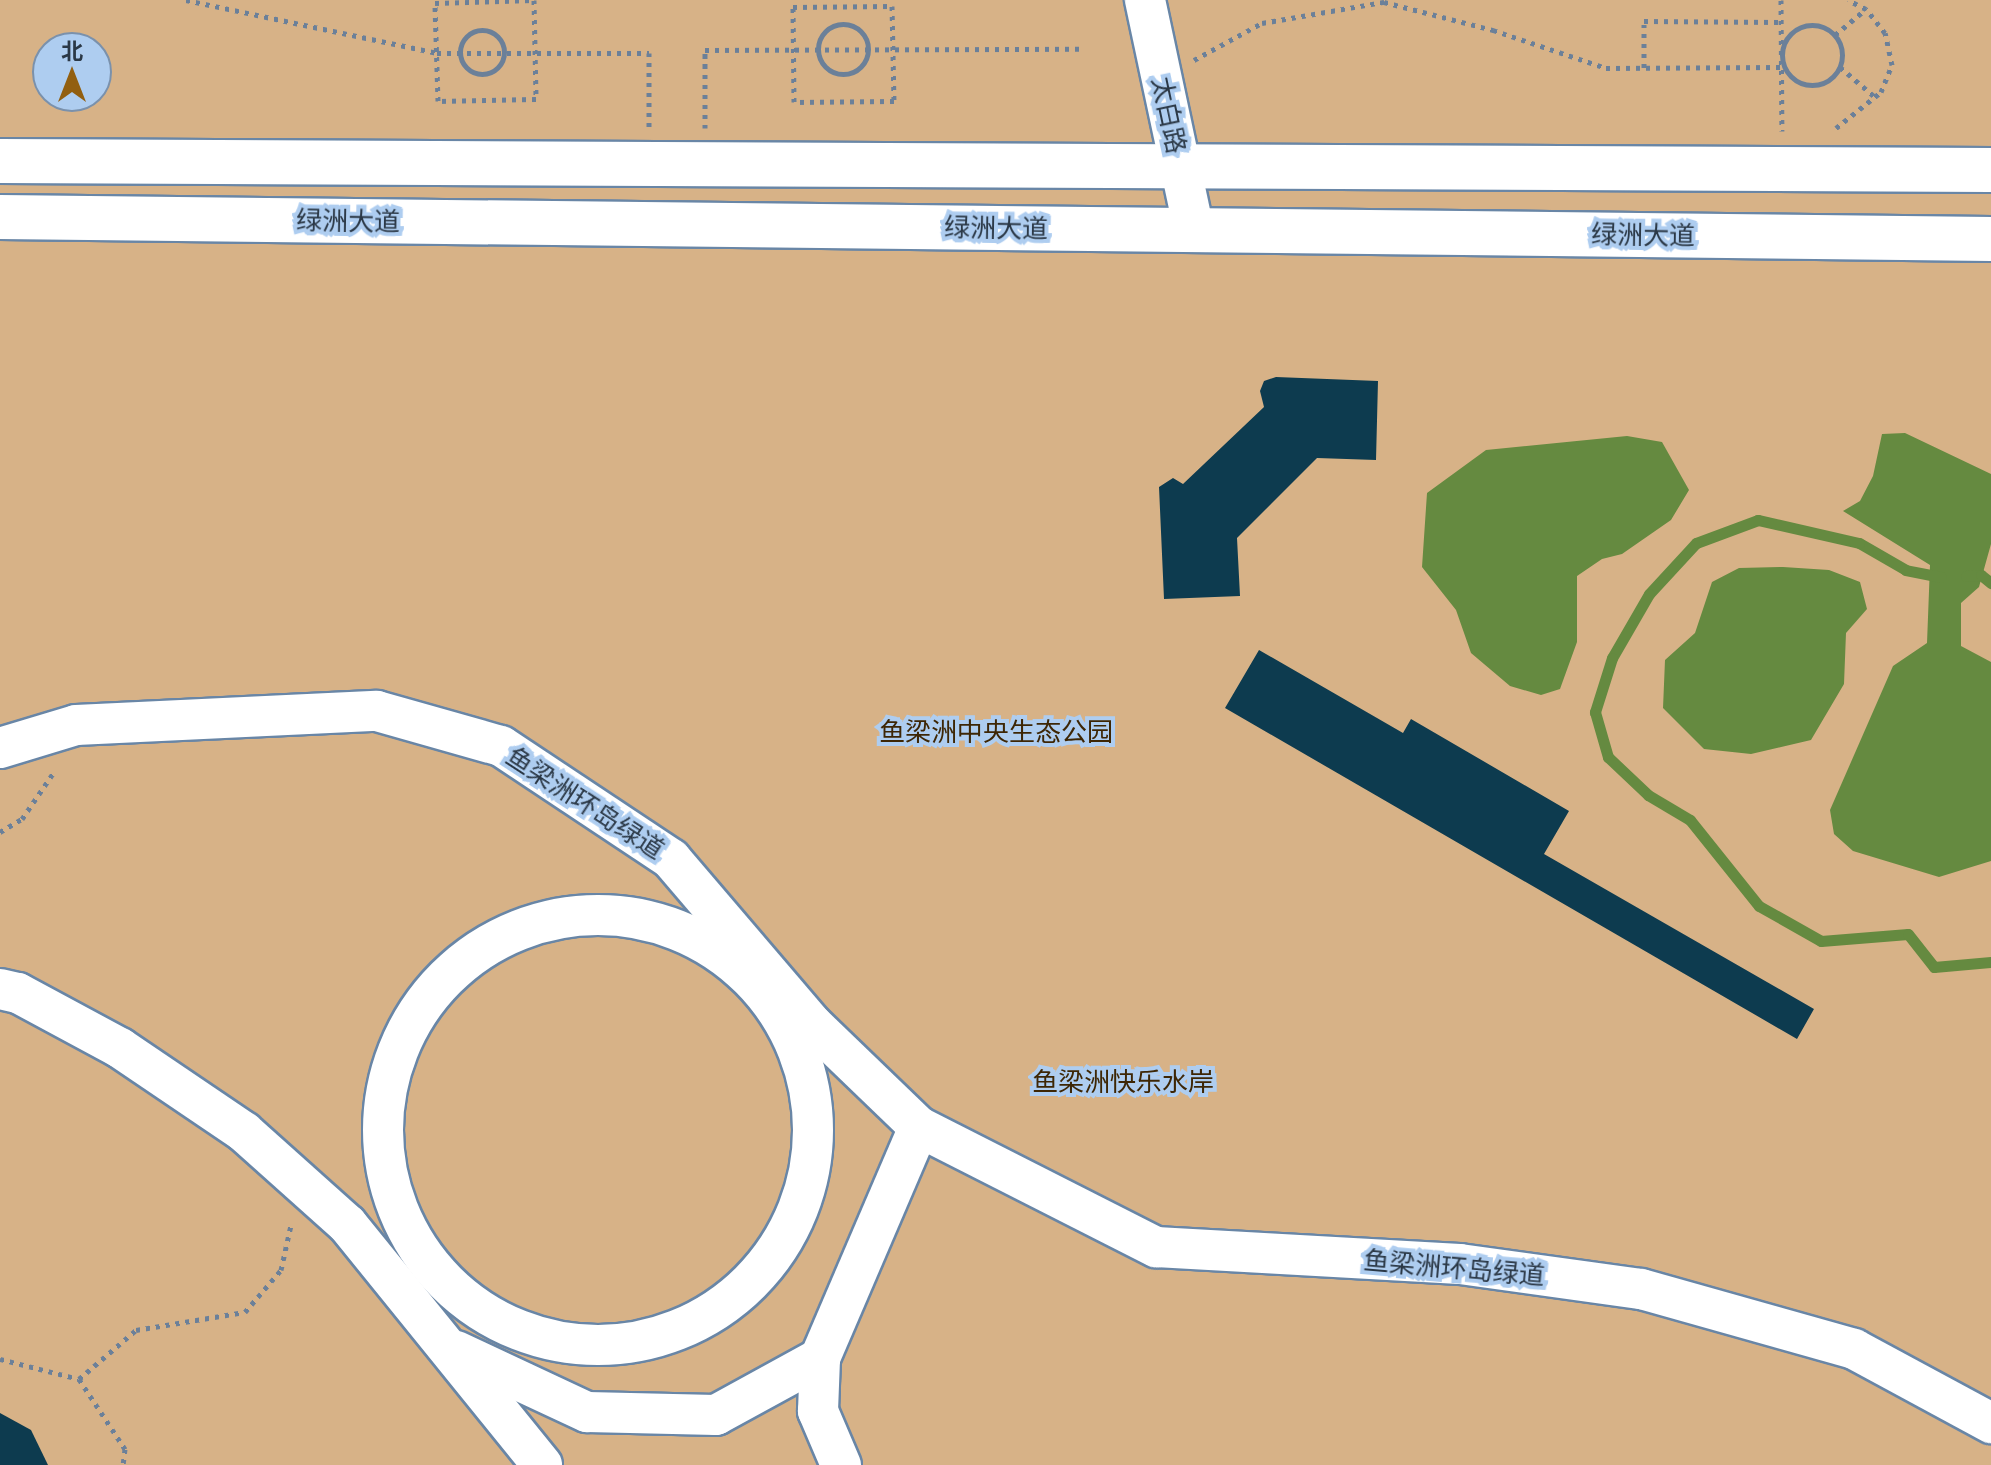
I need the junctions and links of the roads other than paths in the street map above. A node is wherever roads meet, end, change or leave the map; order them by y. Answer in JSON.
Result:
{"nodes":[{"id":1,"x":1145,"y":0,"type":"edge"},
{"id":2,"x":0,"y":161,"type":"edge"},
{"id":3,"x":1181,"y":170,"type":"junction"},
{"id":4,"x":1991,"y":170,"type":"edge"},
{"id":5,"x":0,"y":217,"type":"edge"},
{"id":6,"x":1194,"y":230,"type":"junction"},
{"id":7,"x":1991,"y":239,"type":"edge"},
{"id":8,"x":0,"y":748,"type":"edge"},
{"id":9,"x":0,"y":989,"type":"edge"},
{"id":10,"x":919,"y":1127,"type":"junction"},
{"id":11,"x":407,"y":1234,"type":"junction"},
{"id":12,"x":375,"y":1259,"type":"junction"},
{"id":13,"x":445,"y":1346,"type":"junction"},
{"id":14,"x":820,"y":1358,"type":"junction"},
{"id":15,"x":1991,"y":1423,"type":"edge"},
{"id":16,"x":542,"y":1465,"type":"edge"},
{"id":17,"x":841,"y":1465,"type":"edge"}],
"edges":[{"from":1,"to":3,"type":"street","name":"太白路"},
{"from":2,"to":3,"type":"main road"},
{"from":3,"to":4,"type":"main road"},
{"from":3,"to":6,"type":"street","name":"太白路"},
{"from":5,"to":6,"type":"main road","name":"绿洲大道"},
{"from":6,"to":7,"type":"main road","name":"绿洲大道"},
{"from":8,"to":10,"type":"street","name":"鱼梁洲环岛绿道"},
{"from":9,"to":12,"type":"street"},
{"from":10,"to":14,"type":"street"},
{"from":10,"to":15,"type":"street","name":"鱼梁洲环岛绿道"},
{"from":11,"to":11,"type":"street"},
{"from":11,"to":12,"type":"street"},
{"from":12,"to":13,"type":"street"},
{"from":13,"to":14,"type":"street"},
{"from":13,"to":16,"type":"street"},
{"from":14,"to":17,"type":"street"}]}
